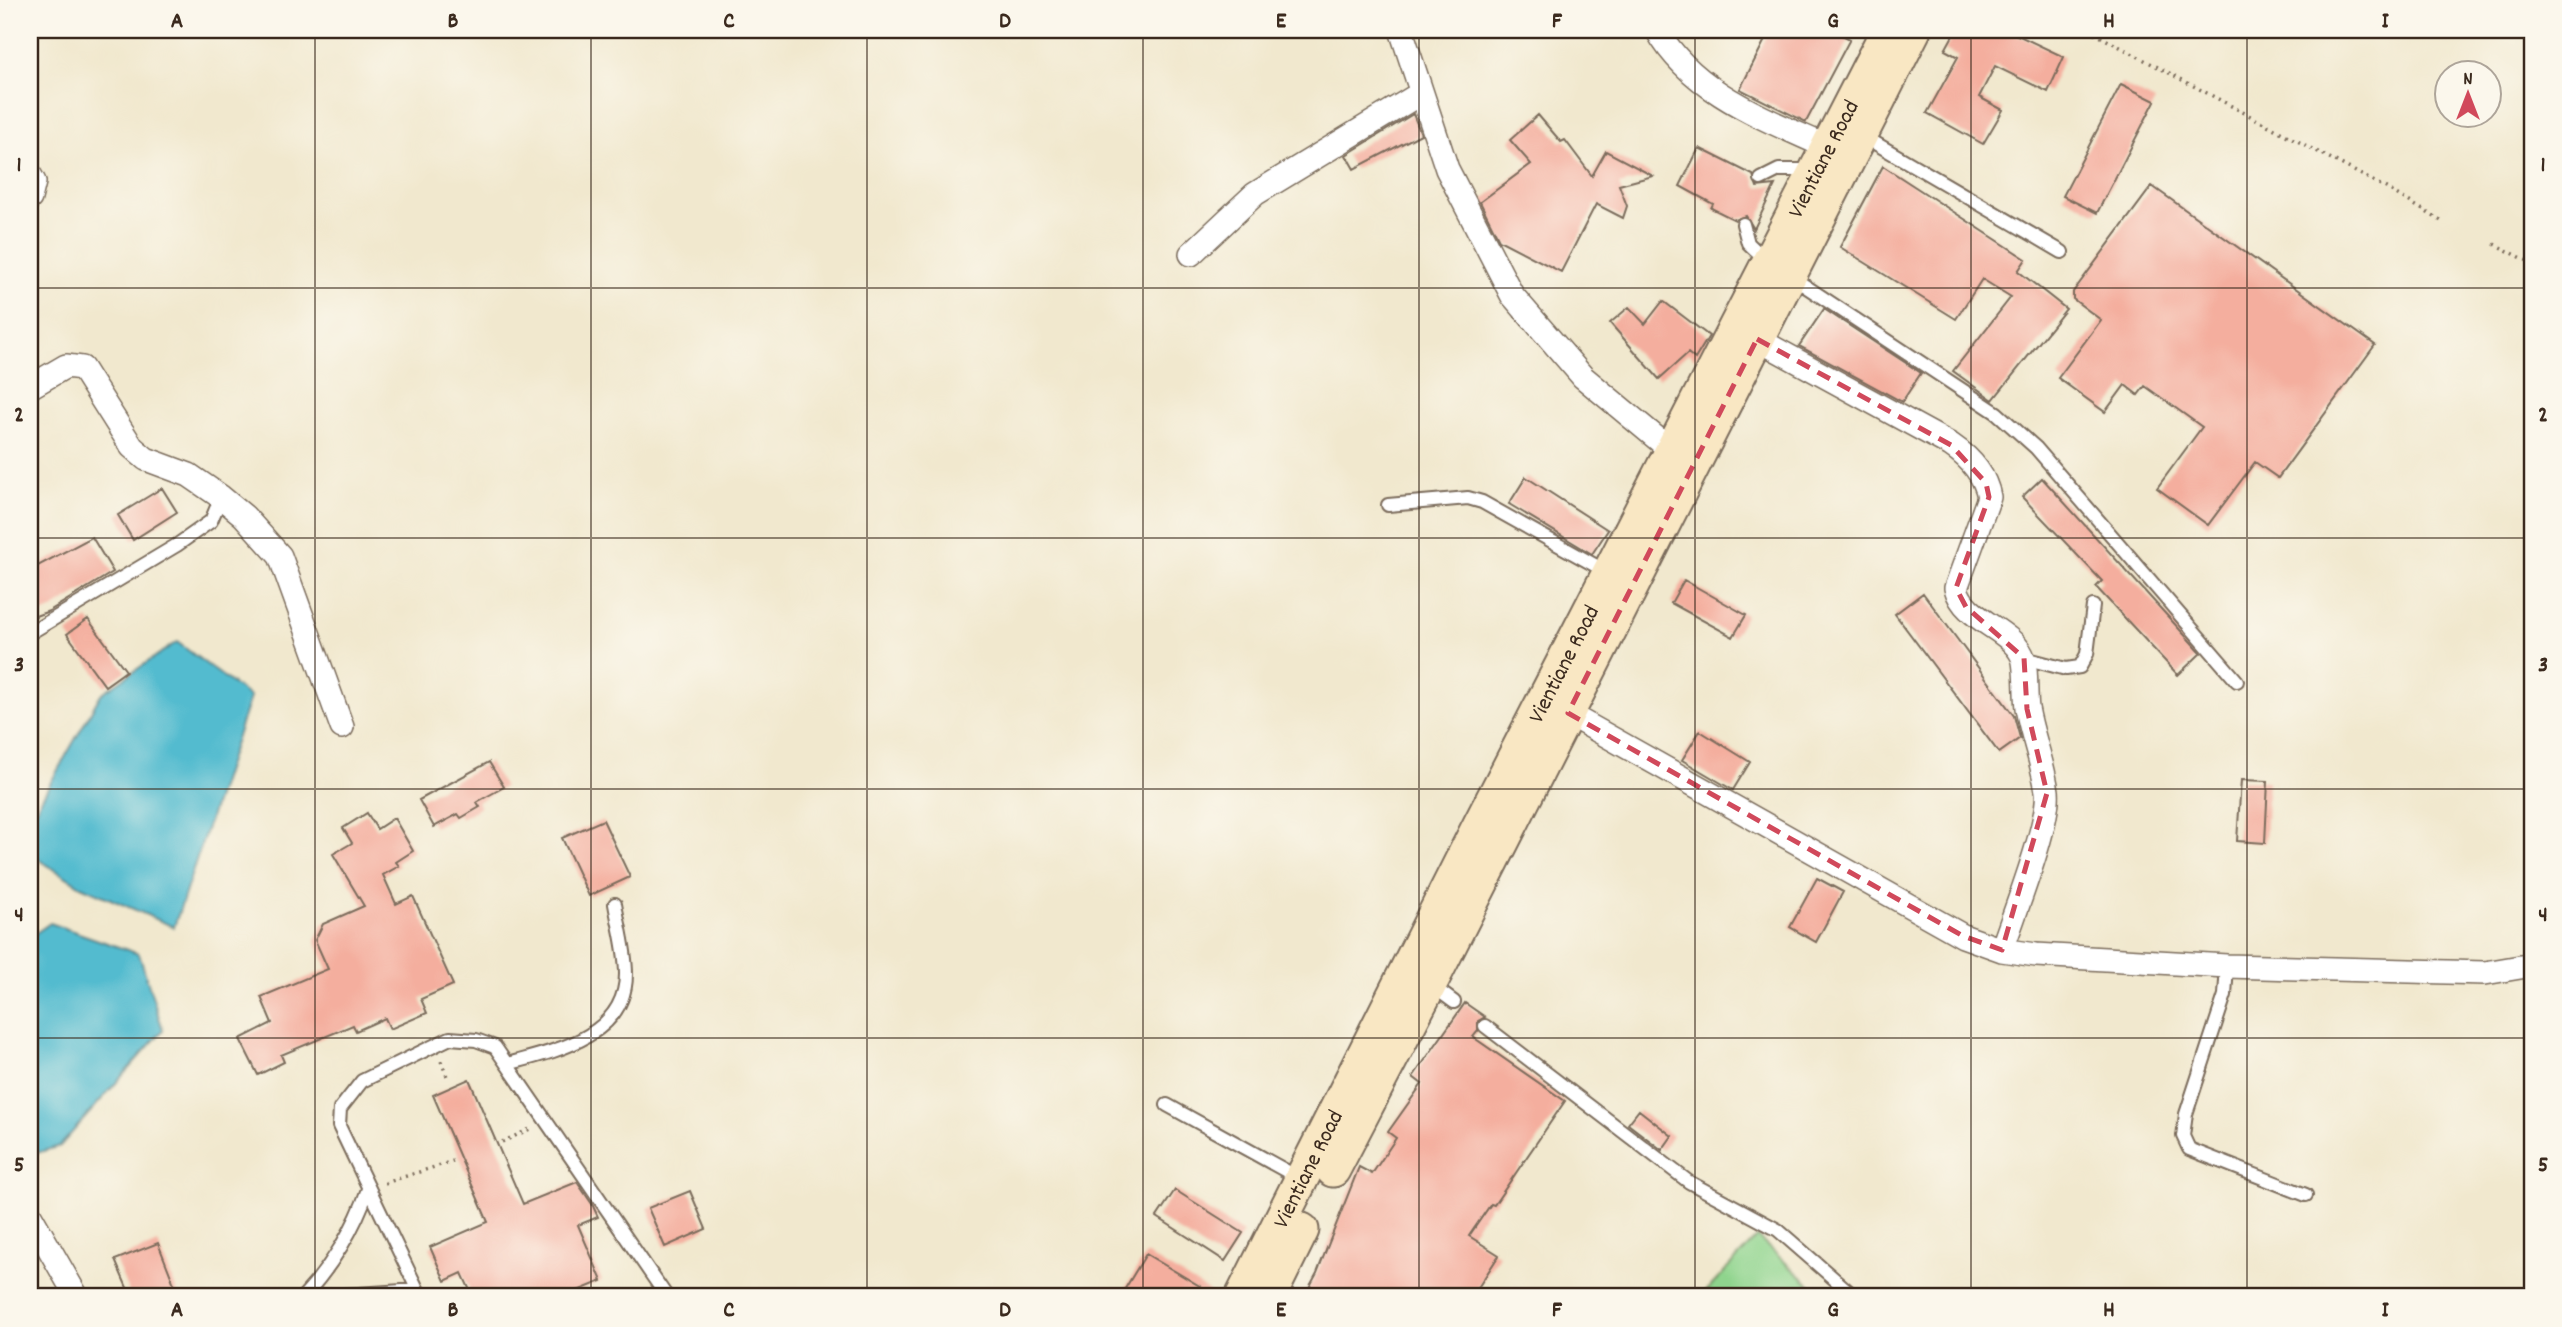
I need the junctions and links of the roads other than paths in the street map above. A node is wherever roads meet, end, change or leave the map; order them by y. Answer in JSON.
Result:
{"nodes":[{"id":1,"x":1401,"y":30,"type":"edge"},
{"id":2,"x":1657,"y":30,"type":"edge"},
{"id":3,"x":1888,"y":30,"type":"edge"},
{"id":4,"x":1914,"y":30,"type":"edge"},
{"id":5,"x":1421,"y":93,"type":"junction"},
{"id":6,"x":1863,"y":135,"type":"junction"},
{"id":7,"x":1821,"y":159,"type":"junction"},
{"id":8,"x":30,"y":175,"type":"edge"},
{"id":9,"x":1761,"y":179,"type":"dead end"},
{"id":10,"x":30,"y":198,"type":"edge"},
{"id":11,"x":1743,"y":224,"type":"dead end"},
{"id":12,"x":2063,"y":252,"type":"dead end"},
{"id":13,"x":1191,"y":254,"type":"dead end"},
{"id":14,"x":1779,"y":269,"type":"junction"},
{"id":15,"x":1757,"y":339,"type":"junction"},
{"id":16,"x":30,"y":387,"type":"edge"},
{"id":17,"x":1672,"y":451,"type":"junction"},
{"id":18,"x":221,"y":498,"type":"junction"},
{"id":19,"x":1388,"y":505,"type":"dead end"},
{"id":20,"x":1609,"y":573,"type":"junction"},
{"id":21,"x":2093,"y":606,"type":"dead end"},
{"id":22,"x":30,"y":633,"type":"edge"},
{"id":23,"x":2024,"y":658,"type":"junction"},
{"id":24,"x":2237,"y":681,"type":"dead end"},
{"id":25,"x":1556,"y":707,"type":"junction"},
{"id":26,"x":342,"y":727,"type":"dead end"},
{"id":27,"x":615,"y":904,"type":"dead end"},
{"id":28,"x":2002,"y":950,"type":"junction"},
{"id":29,"x":2532,"y":965,"type":"edge"},
{"id":30,"x":2227,"y":966,"type":"junction"},
{"id":31,"x":1485,"y":1026,"type":"dead end"},
{"id":32,"x":508,"y":1064,"type":"junction"},
{"id":33,"x":1167,"y":1105,"type":"dead end"},
{"id":34,"x":1302,"y":1180,"type":"junction"},
{"id":35,"x":368,"y":1189,"type":"junction"},
{"id":36,"x":2306,"y":1195,"type":"dead end"},
{"id":37,"x":30,"y":1215,"type":"edge"},
{"id":38,"x":419,"y":1294,"type":"edge"},
{"id":39,"x":77,"y":1297,"type":"edge"},
{"id":40,"x":303,"y":1297,"type":"edge"},
{"id":41,"x":314,"y":1297,"type":"edge"},
{"id":42,"x":667,"y":1297,"type":"edge"},
{"id":43,"x":1242,"y":1297,"type":"edge"},
{"id":44,"x":1269,"y":1297,"type":"edge"},
{"id":45,"x":1855,"y":1297,"type":"edge"}],
"edges":[{"from":1,"to":5,"type":"street"},
{"from":2,"to":7,"type":"street"},
{"from":3,"to":7,"type":"main road","name":"Vientiane Road"},
{"from":4,"to":6,"type":"main road"},
{"from":5,"to":13,"type":"street"},
{"from":5,"to":17,"type":"street"},
{"from":6,"to":12,"type":"lane"},
{"from":6,"to":14,"type":"main road"},
{"from":7,"to":9,"type":"lane"},
{"from":7,"to":14,"type":"main road","name":"Vientiane Road"},
{"from":8,"to":10,"type":"street"},
{"from":11,"to":14,"type":"lane"},
{"from":14,"to":15,"type":"main road"},
{"from":14,"to":17,"type":"main road","name":"Vientiane Road"},
{"from":14,"to":24,"type":"lane"},
{"from":15,"to":23,"type":"street"},
{"from":15,"to":25,"type":"main road"},
{"from":16,"to":18,"type":"street"},
{"from":17,"to":20,"type":"main road","name":"Vientiane Road"},
{"from":18,"to":22,"type":"lane"},
{"from":18,"to":26,"type":"street"},
{"from":19,"to":20,"type":"lane"},
{"from":20,"to":25,"type":"main road","name":"Vientiane Road"},
{"from":21,"to":23,"type":"lane"},
{"from":23,"to":28,"type":"street"},
{"from":25,"to":28,"type":"street"},
{"from":25,"to":34,"type":"main road","name":"Vientiane Road"},
{"from":25,"to":44,"type":"main road"},
{"from":27,"to":32,"type":"lane"},
{"from":28,"to":30,"type":"street"},
{"from":29,"to":30,"type":"street"},
{"from":30,"to":36,"type":"lane"},
{"from":31,"to":45,"type":"lane"},
{"from":32,"to":35,"type":"lane"},
{"from":32,"to":42,"type":"lane"},
{"from":33,"to":34,"type":"lane"},
{"from":34,"to":43,"type":"main road","name":"Vientiane Road"},
{"from":35,"to":38,"type":"lane"},
{"from":35,"to":40,"type":"lane"},
{"from":37,"to":39,"type":"street"},
{"from":38,"to":41,"type":"lane"}]}
